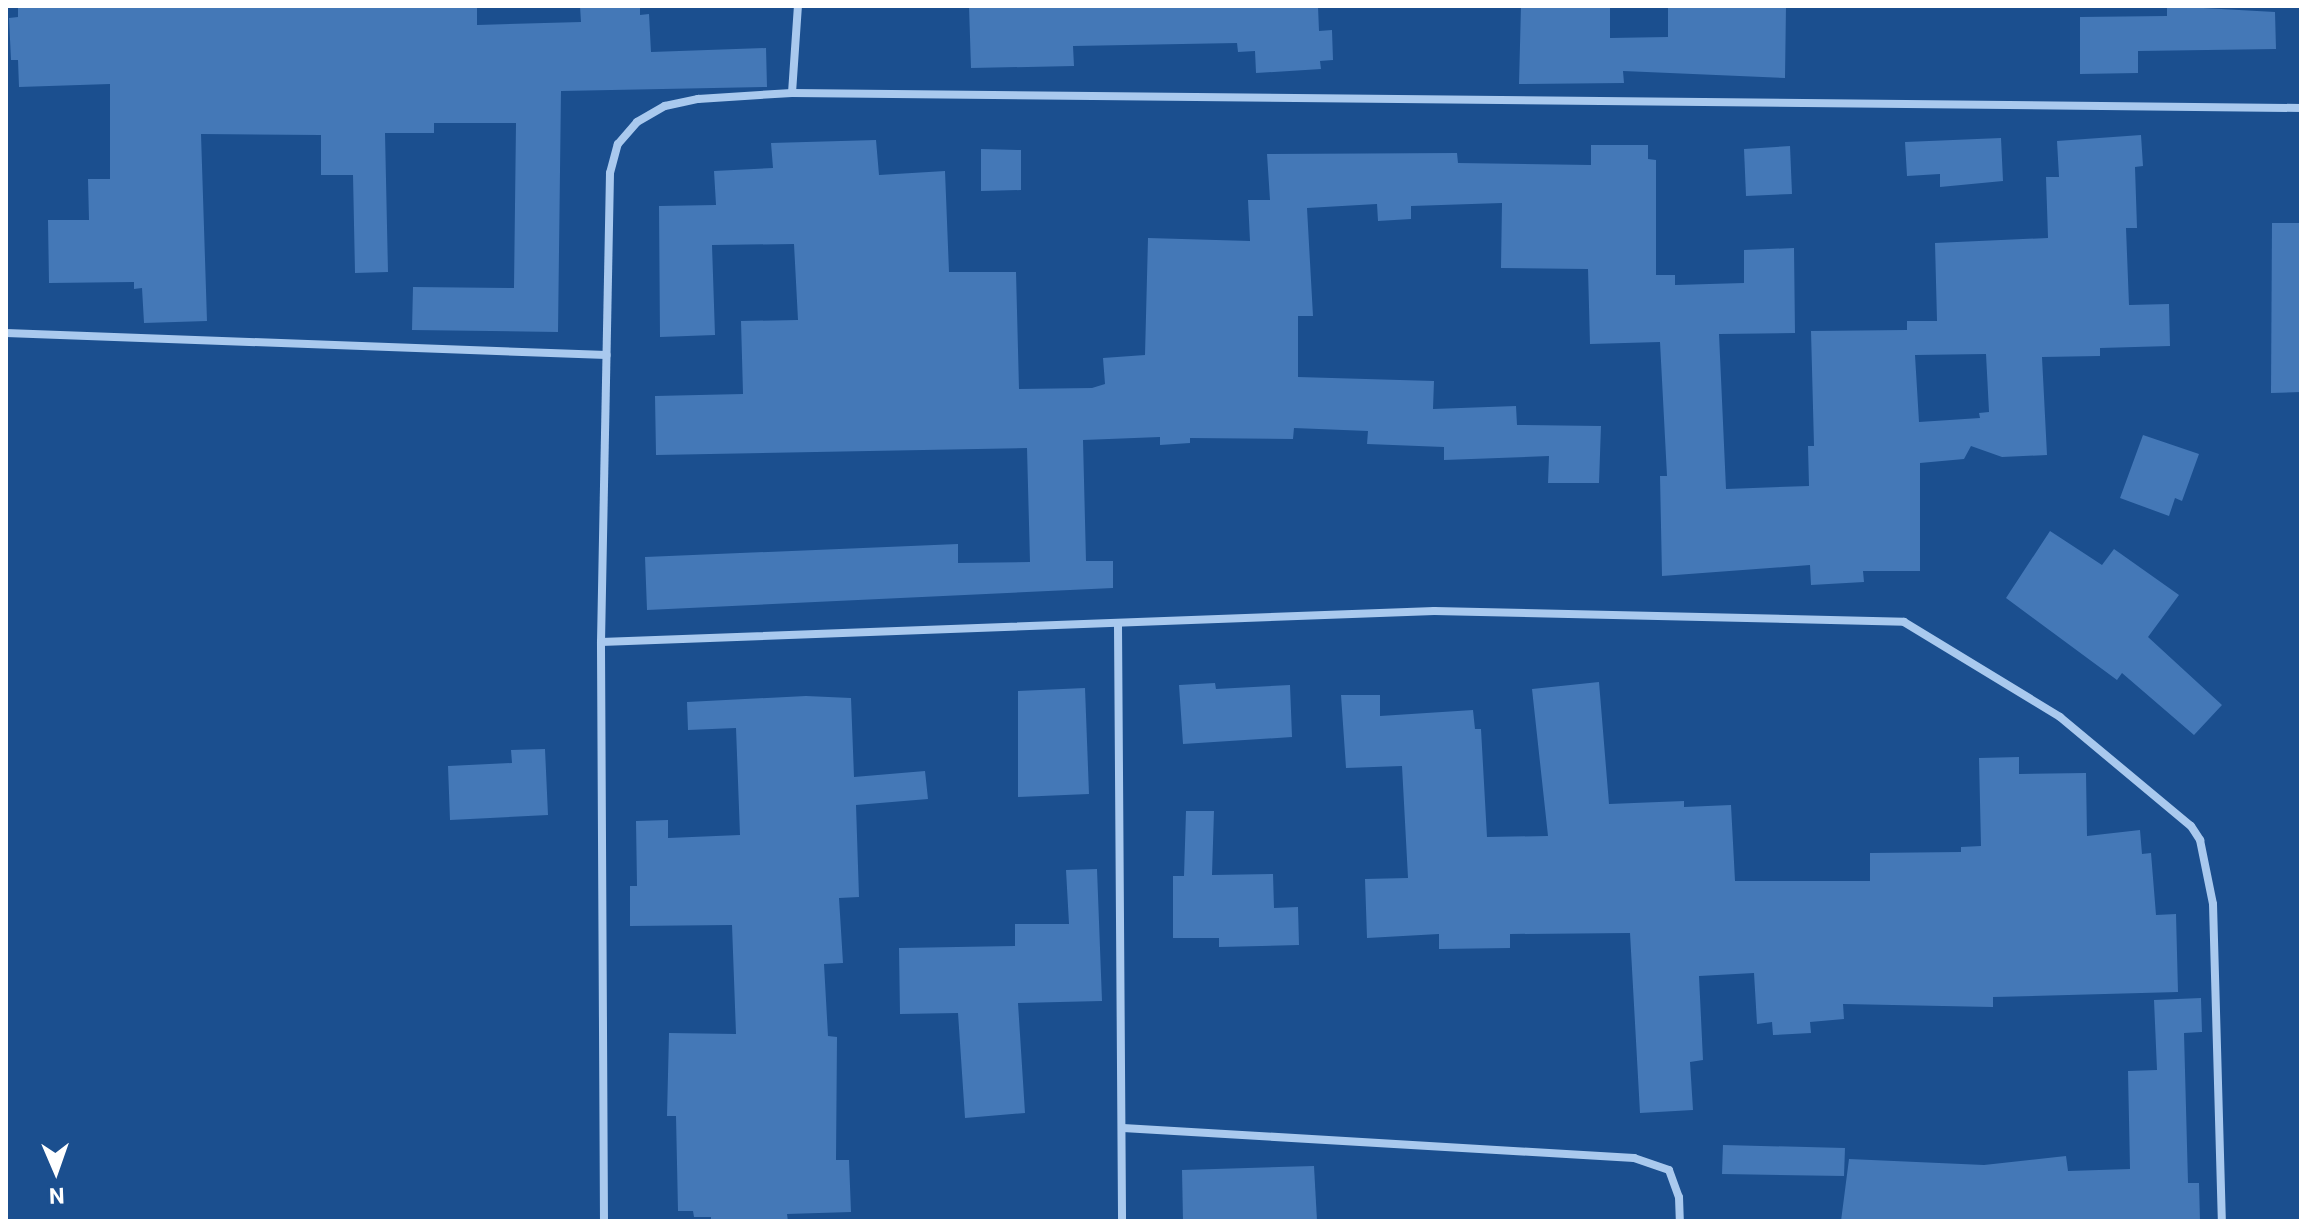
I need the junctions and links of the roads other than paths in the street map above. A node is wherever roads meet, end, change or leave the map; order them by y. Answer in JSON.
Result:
{"nodes":[{"id":1,"x":798,"y":6,"type":"edge"},
{"id":2,"x":792,"y":93,"type":"junction"},
{"id":3,"x":2301,"y":108,"type":"edge"},
{"id":4,"x":6,"y":333,"type":"edge"},
{"id":5,"x":607,"y":355,"type":"junction"},
{"id":6,"x":1118,"y":626,"type":"junction"},
{"id":7,"x":601,"y":642,"type":"junction"},
{"id":8,"x":1123,"y":1128,"type":"junction"},
{"id":9,"x":604,"y":1221,"type":"edge"},
{"id":10,"x":1122,"y":1221,"type":"edge"},
{"id":11,"x":1680,"y":1221,"type":"edge"},
{"id":12,"x":2222,"y":1221,"type":"edge"}],
"edges":[{"from":1,"to":2,"type":"street"},
{"from":2,"to":3,"type":"street"},
{"from":2,"to":5,"type":"street"},
{"from":4,"to":5,"type":"street"},
{"from":5,"to":7,"type":"street"},
{"from":6,"to":7,"type":"street"},
{"from":6,"to":8,"type":"street"},
{"from":6,"to":12,"type":"street"},
{"from":7,"to":9,"type":"street"},
{"from":8,"to":10,"type":"street"},
{"from":8,"to":11,"type":"street"}]}
